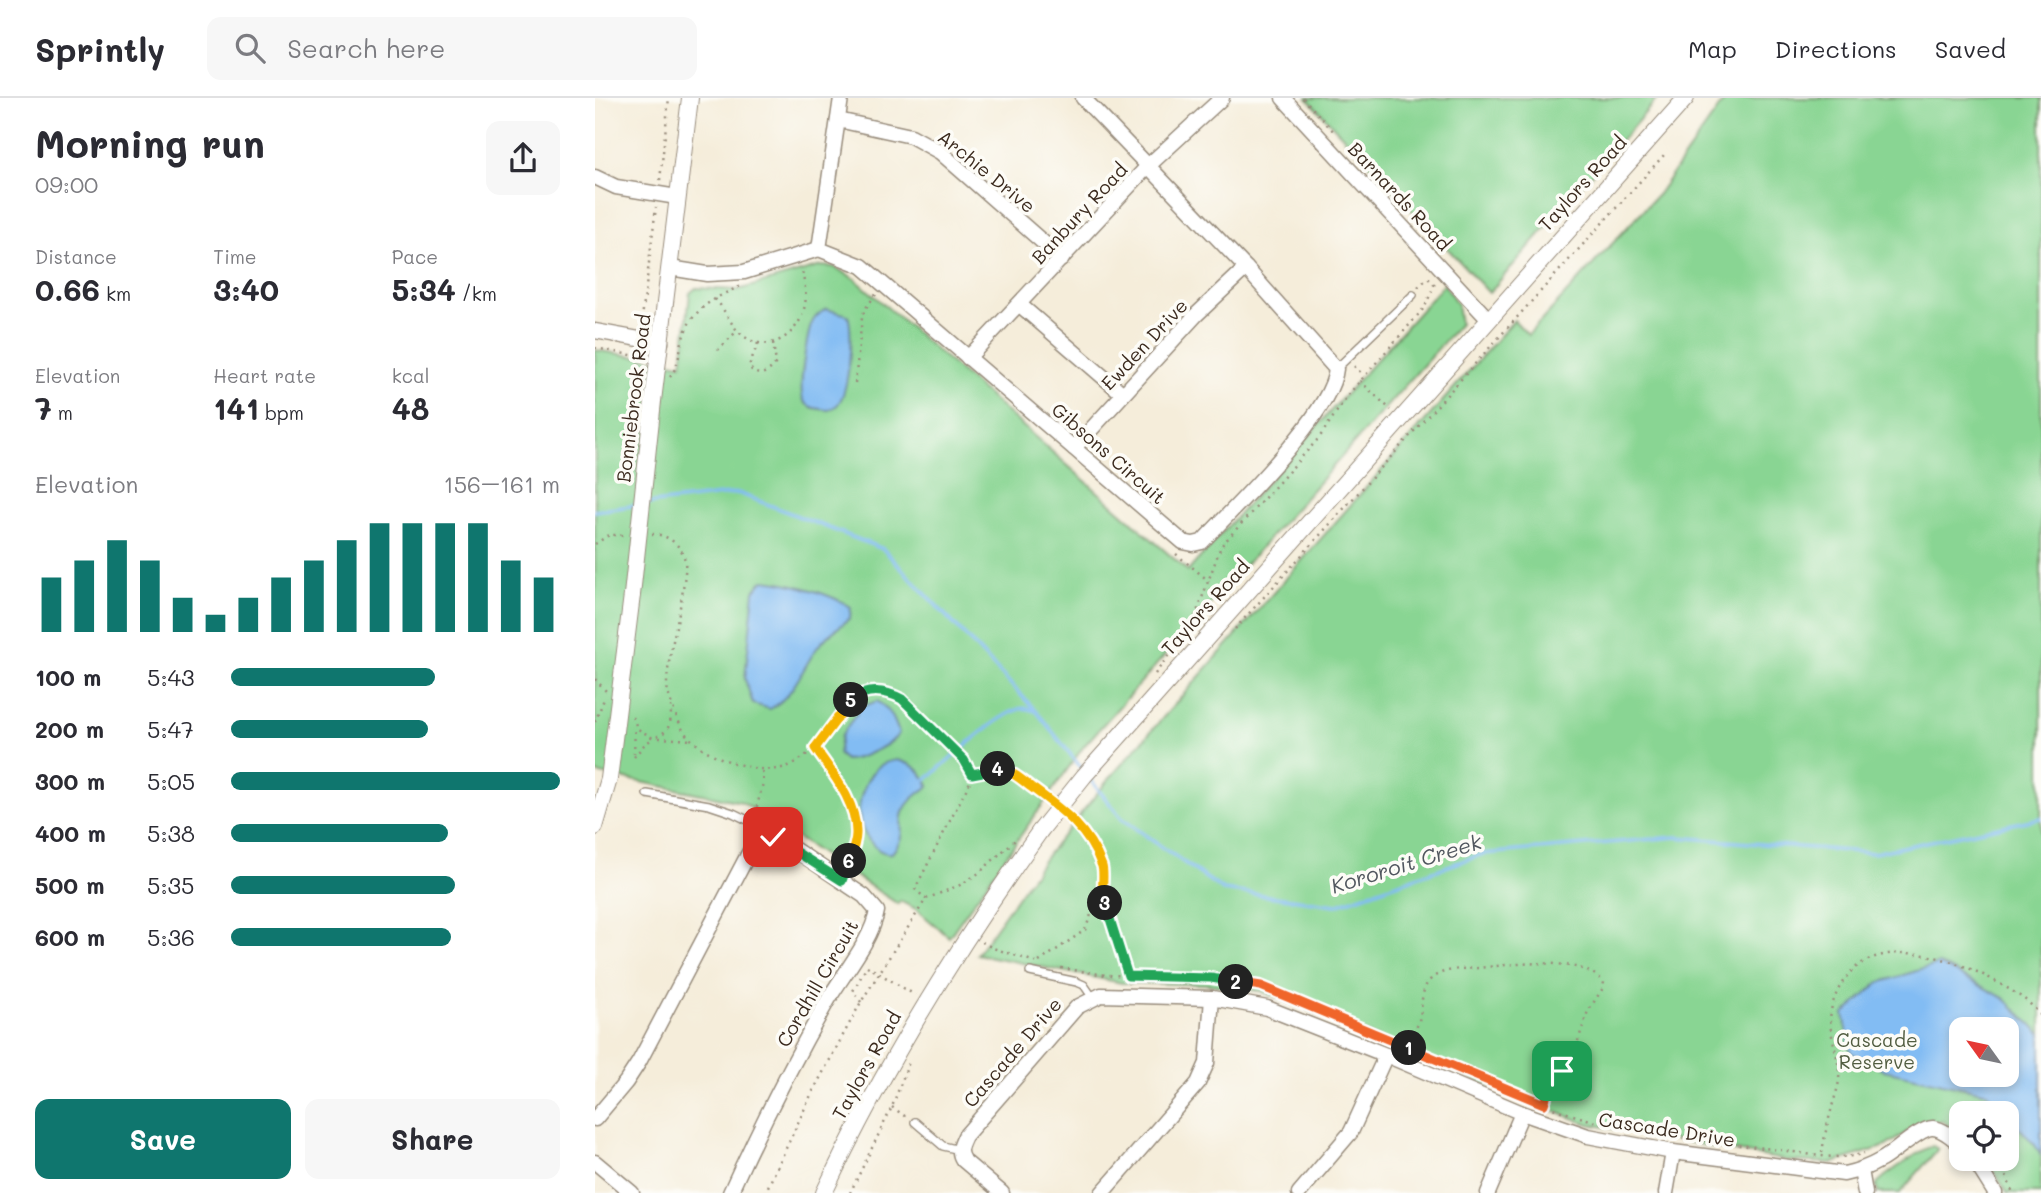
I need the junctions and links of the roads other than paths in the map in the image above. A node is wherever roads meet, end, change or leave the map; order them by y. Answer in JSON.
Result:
{"nodes":[{"id":1,"x":690,"y":98,"type":"edge"},
{"id":2,"x":841,"y":98,"type":"edge"},
{"id":3,"x":1083,"y":98,"type":"edge"},
{"id":4,"x":1222,"y":98,"type":"edge"},
{"id":5,"x":1283,"y":98,"type":"edge"},
{"id":6,"x":1686,"y":98,"type":"edge"},
{"id":7,"x":838,"y":120,"type":"junction"},
{"id":8,"x":1148,"y":166,"type":"junction"},
{"id":9,"x":595,"y":177,"type":"edge"},
{"id":10,"x":677,"y":197,"type":"junction"},
{"id":11,"x":819,"y":249,"type":"junction"},
{"id":12,"x":1062,"y":259,"type":"junction"},
{"id":13,"x":670,"y":268,"type":"junction"},
{"id":14,"x":1246,"y":268,"type":"junction"},
{"id":15,"x":1413,"y":295,"type":"road end"},
{"id":16,"x":1020,"y":305,"type":"junction"},
{"id":17,"x":1489,"y":320,"type":"junction"},
{"id":18,"x":595,"y":331,"type":"edge"},
{"id":19,"x":661,"y":343,"type":"junction"},
{"id":20,"x":968,"y":358,"type":"junction"},
{"id":21,"x":1341,"y":364,"type":"junction"},
{"id":22,"x":1123,"y":394,"type":"junction"},
{"id":23,"x":1074,"y":448,"type":"junction"},
{"id":24,"x":647,"y":794,"type":"dead end"},
{"id":25,"x":595,"y":827,"type":"edge"},
{"id":26,"x":765,"y":837,"type":"junction"},
{"id":27,"x":1030,"y":972,"type":"dead end"},
{"id":28,"x":1093,"y":998,"type":"junction"},
{"id":29,"x":1212,"y":998,"type":"junction"},
{"id":30,"x":1386,"y":1055,"type":"junction"},
{"id":31,"x":1521,"y":1113,"type":"junction"},
{"id":32,"x":595,"y":1119,"type":"edge"},
{"id":33,"x":915,"y":1122,"type":"road end"},
{"id":34,"x":1949,"y":1136,"type":"edge"},
{"id":35,"x":960,"y":1150,"type":"junction"},
{"id":36,"x":1673,"y":1152,"type":"junction"},
{"id":37,"x":595,"y":1161,"type":"edge"},
{"id":38,"x":1861,"y":1170,"type":"junction"},
{"id":39,"x":1981,"y":1171,"type":"edge"},
{"id":40,"x":632,"y":1193,"type":"edge"},
{"id":41,"x":730,"y":1193,"type":"edge"},
{"id":42,"x":824,"y":1193,"type":"edge"},
{"id":43,"x":1002,"y":1193,"type":"edge"},
{"id":44,"x":1103,"y":1193,"type":"edge"},
{"id":45,"x":1299,"y":1193,"type":"edge"},
{"id":46,"x":1488,"y":1193,"type":"edge"},
{"id":47,"x":1667,"y":1193,"type":"edge"},
{"id":48,"x":1865,"y":1193,"type":"edge"},
{"id":49,"x":1995,"y":1193,"type":"edge"}],
"edges":[{"from":1,"to":10,"type":"street","name":"Bonniebrook Road"},
{"from":2,"to":7,"type":"street"},
{"from":3,"to":8,"type":"street"},
{"from":4,"to":8,"type":"street","name":"Banbury Road"},
{"from":5,"to":17,"type":"street","name":"Barnards Road"},
{"from":6,"to":17,"type":"street","name":"Taylors Road"},
{"from":7,"to":11,"type":"street"},
{"from":7,"to":12,"type":"street","name":"Archie Drive"},
{"from":8,"to":12,"type":"street","name":"Banbury Road"},
{"from":8,"to":14,"type":"street"},
{"from":9,"to":10,"type":"street"},
{"from":10,"to":13,"type":"street","name":"Bonniebrook Road"},
{"from":11,"to":13,"type":"street"},
{"from":11,"to":20,"type":"street","name":"Gibsons Circuit"},
{"from":12,"to":16,"type":"street","name":"Banbury Road"},
{"from":13,"to":19,"type":"street","name":"Bonniebrook Road"},
{"from":14,"to":21,"type":"street"},
{"from":14,"to":22,"type":"street","name":"Ewden Drive"},
{"from":15,"to":21,"type":"lane"},
{"from":16,"to":20,"type":"street","name":"Banbury Road"},
{"from":16,"to":22,"type":"street"},
{"from":17,"to":42,"type":"street","name":"Taylors Road","bridge":true},
{"from":18,"to":19,"type":"street"},
{"from":19,"to":25,"type":"street","name":"Bonniebrook Road","bridge":true},
{"from":20,"to":23,"type":"street","name":"Gibsons Circuit"},
{"from":21,"to":23,"type":"street","name":"Gibsons Circuit"},
{"from":22,"to":23,"type":"street","name":"Ewden Drive"},
{"from":24,"to":26,"type":"lane"},
{"from":26,"to":32,"type":"street"},
{"from":26,"to":41,"type":"street","name":"Cordhill Circuit"},
{"from":27,"to":28,"type":"lane"},
{"from":28,"to":29,"type":"street","name":"Cascade Drive"},
{"from":28,"to":35,"type":"street","name":"Cascade Drive"},
{"from":29,"to":30,"type":"street","name":"Cascade Drive"},
{"from":29,"to":44,"type":"street"},
{"from":30,"to":31,"type":"street","name":"Cascade Drive"},
{"from":30,"to":45,"type":"street"},
{"from":31,"to":36,"type":"street","name":"Cascade Drive"},
{"from":31,"to":46,"type":"street"},
{"from":33,"to":35,"type":"lane"},
{"from":34,"to":38,"type":"street","name":"Cascade Drive"},
{"from":35,"to":43,"type":"street"},
{"from":36,"to":38,"type":"street","name":"Cascade Drive"},
{"from":36,"to":47,"type":"street"},
{"from":37,"to":40,"type":"street"},
{"from":38,"to":48,"type":"street"},
{"from":39,"to":49,"type":"street"}]}
